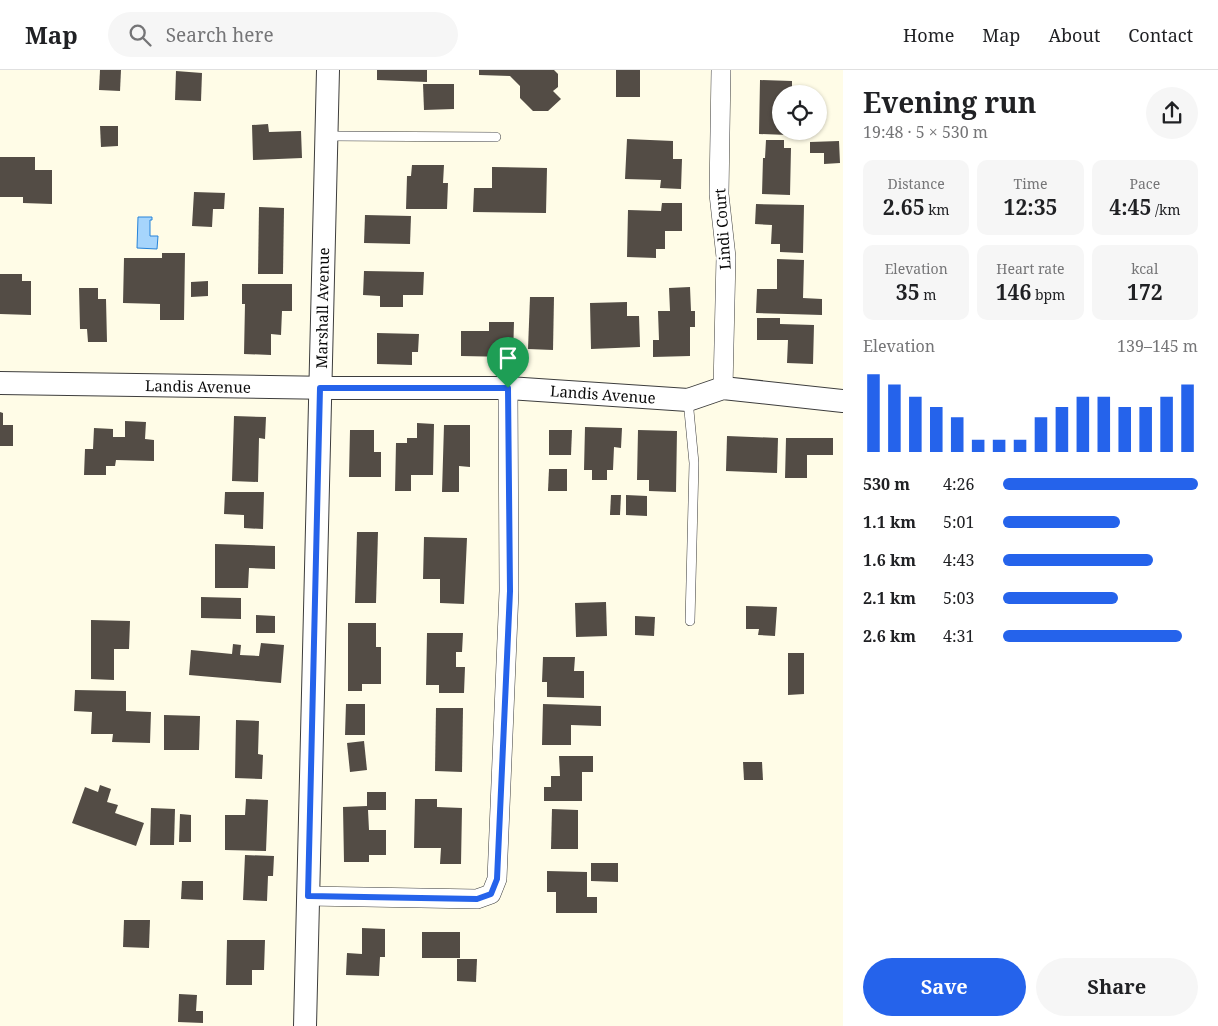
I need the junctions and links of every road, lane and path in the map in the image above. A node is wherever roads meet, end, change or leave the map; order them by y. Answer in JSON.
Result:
{"nodes":[{"id":1,"x":328,"y":70,"type":"edge"},
{"id":2,"x":721,"y":70,"type":"edge"},
{"id":3,"x":326,"y":136,"type":"junction"},
{"id":4,"x":496,"y":137,"type":"dead end"},
{"id":5,"x":0,"y":383,"type":"edge"},
{"id":6,"x":320,"y":388,"type":"junction"},
{"id":7,"x":508,"y":388,"type":"junction"},
{"id":8,"x":723,"y":388,"type":"junction"},
{"id":9,"x":688,"y":400,"type":"junction"},
{"id":10,"x":843,"y":401,"type":"edge"},
{"id":11,"x":690,"y":621,"type":"dead end"},
{"id":12,"x":308,"y":896,"type":"junction"},
{"id":13,"x":306,"y":1026,"type":"edge"}],
"edges":[{"from":1,"to":3,"type":"street","name":"Marshall Avenue"},
{"from":2,"to":8,"type":"street","name":"Lindi Court"},
{"from":3,"to":4,"type":"lane"},
{"from":3,"to":6,"type":"street","name":"Marshall Avenue"},
{"from":5,"to":6,"type":"street","name":"Landis Avenue"},
{"from":6,"to":7,"type":"street","name":"Landis Avenue"},
{"from":6,"to":12,"type":"street","name":"Marshall Avenue"},
{"from":7,"to":9,"type":"street","name":"Landis Avenue"},
{"from":7,"to":12,"type":"street"},
{"from":8,"to":9,"type":"street","name":"Landis Avenue"},
{"from":8,"to":10,"type":"street","name":"Landis Avenue"},
{"from":9,"to":11,"type":"lane"},
{"from":12,"to":13,"type":"street","name":"Marshall Avenue"}]}
